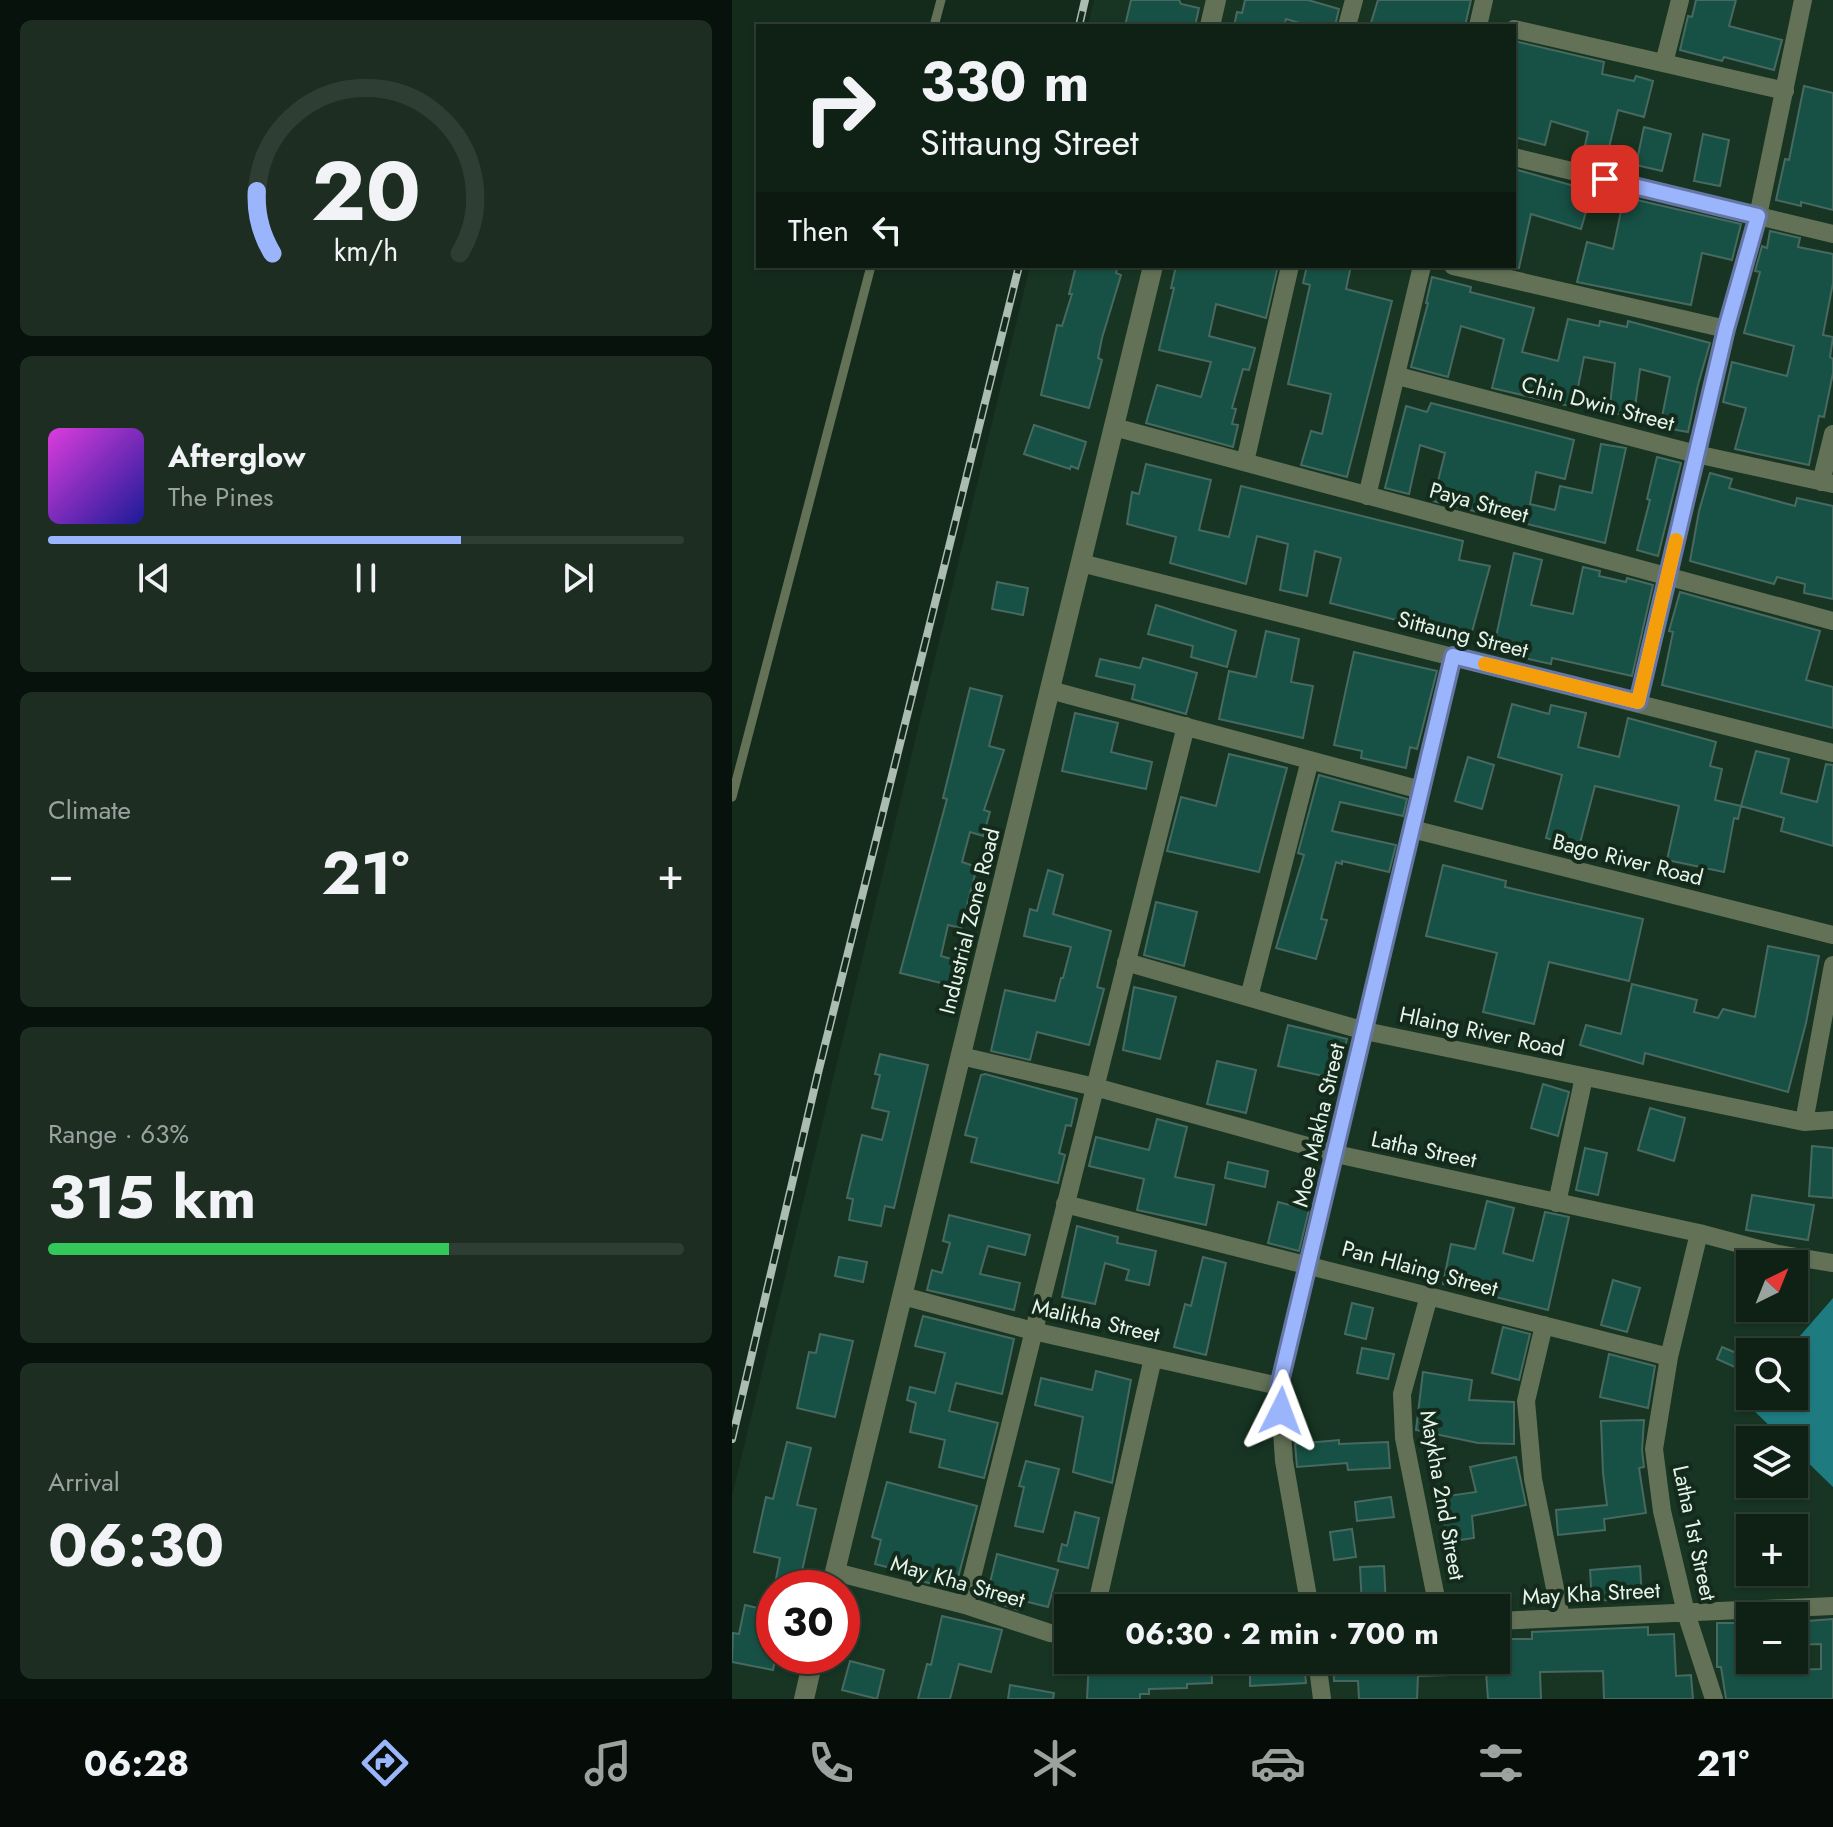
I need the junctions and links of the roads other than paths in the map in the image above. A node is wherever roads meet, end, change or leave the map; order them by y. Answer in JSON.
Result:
{"nodes":[{"id":1,"x":941,"y":0,"type":"edge"},
{"id":2,"x":1216,"y":0,"type":"edge"},
{"id":3,"x":1354,"y":0,"type":"edge"},
{"id":4,"x":1484,"y":0,"type":"edge"},
{"id":5,"x":1680,"y":0,"type":"edge"},
{"id":6,"x":1803,"y":0,"type":"edge"},
{"id":7,"x":1479,"y":23,"type":"edge"},
{"id":8,"x":935,"y":24,"type":"edge"},
{"id":9,"x":1210,"y":24,"type":"edge"},
{"id":10,"x":1348,"y":24,"type":"edge"},
{"id":11,"x":1516,"y":29,"type":"edge"},
{"id":12,"x":1664,"y":63,"type":"junction"},
{"id":13,"x":1785,"y":91,"type":"junction"},
{"id":14,"x":1516,"y":157,"type":"edge"},
{"id":15,"x":1758,"y":216,"type":"junction"},
{"id":16,"x":1833,"y":234,"type":"edge"},
{"id":17,"x":870,"y":268,"type":"edge"},
{"id":18,"x":1153,"y":268,"type":"edge"},
{"id":19,"x":1290,"y":268,"type":"edge"},
{"id":20,"x":1422,"y":268,"type":"edge"},
{"id":21,"x":1462,"y":268,"type":"edge"},
{"id":22,"x":1726,"y":329,"type":"junction"},
{"id":23,"x":1398,"y":376,"type":"junction"},
{"id":24,"x":1114,"y":427,"type":"junction"},
{"id":25,"x":1833,"y":434,"type":"edge"},
{"id":26,"x":1696,"y":454,"type":"junction"},
{"id":27,"x":1245,"y":462,"type":"junction"},
{"id":28,"x":1827,"y":483,"type":"edge"},
{"id":29,"x":1367,"y":496,"type":"junction"},
{"id":30,"x":1081,"y":563,"type":"junction"},
{"id":31,"x":1668,"y":578,"type":"junction"},
{"id":32,"x":1833,"y":621,"type":"edge"},
{"id":33,"x":1453,"y":656,"type":"junction"},
{"id":34,"x":1050,"y":690,"type":"junction"},
{"id":35,"x":1638,"y":702,"type":"junction"},
{"id":36,"x":1186,"y":726,"type":"junction"},
{"id":37,"x":737,"y":750,"type":"edge"},
{"id":38,"x":1833,"y":753,"type":"edge"},
{"id":39,"x":1310,"y":760,"type":"junction"},
{"id":40,"x":1421,"y":790,"type":"junction"},
{"id":41,"x":732,"y":797,"type":"edge"},
{"id":42,"x":1412,"y":829,"type":"junction"},
{"id":43,"x":1833,"y":935,"type":"edge"},
{"id":44,"x":1126,"y":962,"type":"junction"},
{"id":45,"x":1833,"y":965,"type":"edge"},
{"id":46,"x":1249,"y":997,"type":"junction"},
{"id":47,"x":1365,"y":1031,"type":"junction"},
{"id":48,"x":961,"y":1056,"type":"junction"},
{"id":49,"x":1584,"y":1077,"type":"junction"},
{"id":50,"x":1095,"y":1087,"type":"junction"},
{"id":51,"x":1833,"y":1120,"type":"edge"},
{"id":52,"x":1804,"y":1122,"type":"junction"},
{"id":53,"x":1336,"y":1154,"type":"junction"},
{"id":54,"x":1557,"y":1203,"type":"junction"},
{"id":55,"x":1065,"y":1204,"type":"junction"},
{"id":56,"x":1699,"y":1233,"type":"junction"},
{"id":57,"x":1833,"y":1263,"type":"edge"},
{"id":58,"x":1310,"y":1264,"type":"junction"},
{"id":59,"x":903,"y":1296,"type":"junction"},
{"id":60,"x":1429,"y":1296,"type":"junction"},
{"id":61,"x":1544,"y":1325,"type":"junction"},
{"id":62,"x":1033,"y":1331,"type":"junction"},
{"id":63,"x":1669,"y":1357,"type":"junction"},
{"id":64,"x":1153,"y":1358,"type":"junction"},
{"id":65,"x":1279,"y":1386,"type":"junction"},
{"id":66,"x":835,"y":1570,"type":"edge"},
{"id":67,"x":860,"y":1585,"type":"edge"},
{"id":68,"x":1099,"y":1594,"type":"edge"},
{"id":69,"x":1308,"y":1594,"type":"edge"},
{"id":70,"x":1435,"y":1594,"type":"edge"},
{"id":71,"x":965,"y":1605,"type":"junction"},
{"id":72,"x":1833,"y":1606,"type":"edge"},
{"id":73,"x":1686,"y":1613,"type":"junction"},
{"id":74,"x":1561,"y":1618,"type":"junction"},
{"id":75,"x":1510,"y":1620,"type":"edge"},
{"id":76,"x":1054,"y":1633,"type":"edge"},
{"id":77,"x":810,"y":1674,"type":"edge"},
{"id":78,"x":1319,"y":1674,"type":"edge"},
{"id":79,"x":804,"y":1699,"type":"edge"},
{"id":80,"x":1322,"y":1699,"type":"edge"},
{"id":81,"x":1714,"y":1699,"type":"edge"}],
"edges":[{"from":1,"to":8,"type":"lane"},
{"from":2,"to":9,"type":"street"},
{"from":3,"to":10,"type":"street"},
{"from":4,"to":7,"type":"street"},
{"from":5,"to":12,"type":"street"},
{"from":6,"to":13,"type":"street"},
{"from":11,"to":12,"type":"street"},
{"from":12,"to":13,"type":"street"},
{"from":13,"to":15,"type":"street"},
{"from":14,"to":15,"type":"street"},
{"from":15,"to":16,"type":"street"},
{"from":15,"to":22,"type":"street"},
{"from":17,"to":37,"type":"lane"},
{"from":18,"to":24,"type":"street","name":"Industrial Zone Road"},
{"from":19,"to":27,"type":"street"},
{"from":20,"to":23,"type":"street"},
{"from":21,"to":22,"type":"street"},
{"from":22,"to":26,"type":"street"},
{"from":23,"to":26,"type":"street","name":"Chin Dwin Street"},
{"from":23,"to":29,"type":"street"},
{"from":24,"to":27,"type":"street","name":"Paya Street"},
{"from":24,"to":30,"type":"street","name":"Industrial Zone Road"},
{"from":25,"to":28,"type":"street"},
{"from":26,"to":28,"type":"street","name":"Chin Dwin Street"},
{"from":26,"to":31,"type":"street"},
{"from":27,"to":29,"type":"street","name":"Paya Street"},
{"from":29,"to":31,"type":"street","name":"Paya Street"},
{"from":30,"to":33,"type":"street","name":"Sittaung Street"},
{"from":30,"to":34,"type":"street","name":"Industrial Zone Road"},
{"from":31,"to":32,"type":"street","name":"Paya Street"},
{"from":31,"to":35,"type":"street"},
{"from":33,"to":35,"type":"street","name":"Sittaung Street"},
{"from":33,"to":40,"type":"street","name":"Moe Makha Street"},
{"from":34,"to":36,"type":"street"},
{"from":34,"to":48,"type":"street","name":"Industrial Zone Road"},
{"from":35,"to":38,"type":"street","name":"Sittaung Street"},
{"from":36,"to":39,"type":"street"},
{"from":36,"to":44,"type":"street"},
{"from":37,"to":41,"type":"lane"},
{"from":39,"to":40,"type":"street"},
{"from":39,"to":46,"type":"street"},
{"from":40,"to":42,"type":"street","name":"Moe Makha Street"},
{"from":42,"to":43,"type":"street","name":"Bago River Road"},
{"from":42,"to":47,"type":"street","name":"Moe Makha Street"},
{"from":44,"to":46,"type":"street","name":"Hlaing River Road"},
{"from":44,"to":50,"type":"street"},
{"from":45,"to":52,"type":"street"},
{"from":46,"to":47,"type":"street","name":"Hlaing River Road"},
{"from":47,"to":49,"type":"street","name":"Hlaing River Road"},
{"from":47,"to":53,"type":"street","name":"Moe Makha Street"},
{"from":48,"to":50,"type":"street","name":"Latha Street"},
{"from":48,"to":59,"type":"street","name":"Industrial Zone Road"},
{"from":49,"to":52,"type":"street","name":"Hlaing River Road"},
{"from":49,"to":54,"type":"street"},
{"from":50,"to":53,"type":"street","name":"Latha Street"},
{"from":50,"to":55,"type":"street"},
{"from":51,"to":52,"type":"street","name":"Hlaing River Road"},
{"from":53,"to":54,"type":"street","name":"Latha Street"},
{"from":53,"to":58,"type":"street","name":"Moe Makha Street"},
{"from":54,"to":56,"type":"street","name":"Latha Street"},
{"from":55,"to":58,"type":"street","name":"Pan Hlaing Street"},
{"from":55,"to":62,"type":"street"},
{"from":56,"to":57,"type":"street","name":"Latha Street"},
{"from":56,"to":63,"type":"street","name":"Latha 1st Street"},
{"from":58,"to":60,"type":"street","name":"Pan Hlaing Street"},
{"from":58,"to":65,"type":"street","name":"Moe Makha Street"},
{"from":59,"to":62,"type":"street","name":"Malikha Street"},
{"from":59,"to":66,"type":"street","name":"Industrial Zone Road"},
{"from":60,"to":61,"type":"street","name":"Pan Hlaing Street"},
{"from":60,"to":70,"type":"street","name":"Maykha 2nd Street"},
{"from":61,"to":63,"type":"street","name":"Pan Hlaing Street"},
{"from":61,"to":74,"type":"street"},
{"from":62,"to":64,"type":"street","name":"Malikha Street"},
{"from":62,"to":71,"type":"street"},
{"from":63,"to":73,"type":"street","name":"Latha 1st Street"},
{"from":64,"to":65,"type":"street","name":"Malikha Street"},
{"from":64,"to":68,"type":"street"},
{"from":65,"to":69,"type":"street","name":"Moe Makha Street"},
{"from":67,"to":71,"type":"street","name":"May Kha Street"},
{"from":71,"to":76,"type":"street","name":"May Kha Street"},
{"from":72,"to":73,"type":"street","name":"May Kha Street"},
{"from":73,"to":74,"type":"street","name":"May Kha Street"},
{"from":73,"to":81,"type":"street","name":"Latha 1st Street"},
{"from":74,"to":75,"type":"street","name":"May Kha Street"},
{"from":77,"to":79,"type":"street"},
{"from":78,"to":80,"type":"street"}]}
